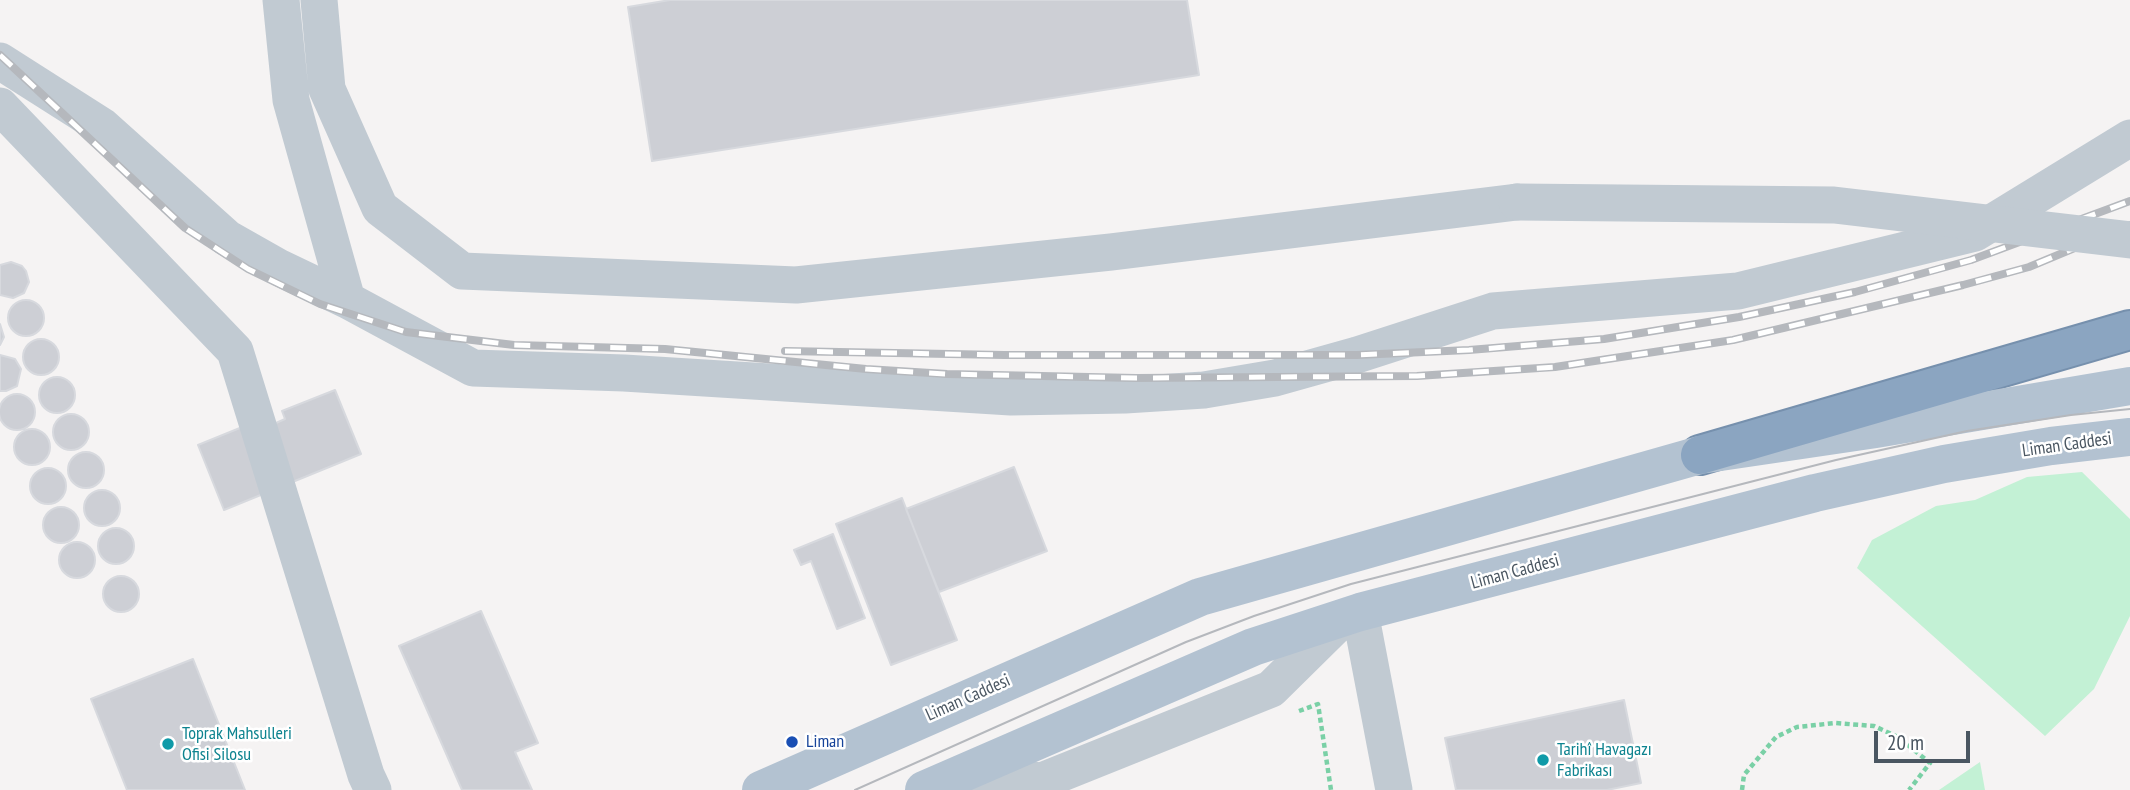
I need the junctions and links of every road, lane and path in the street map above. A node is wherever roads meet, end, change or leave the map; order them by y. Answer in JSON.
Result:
{"nodes":[{"id":1,"x":281,"y":0,"type":"edge"},
{"id":2,"x":319,"y":0,"type":"edge"},
{"id":3,"x":0,"y":61,"type":"edge"},
{"id":4,"x":0,"y":106,"type":"edge"},
{"id":5,"x":2130,"y":138,"type":"edge"},
{"id":6,"x":2130,"y":240,"type":"edge"},
{"id":7,"x":347,"y":300,"type":"junction"},
{"id":8,"x":2130,"y":330,"type":"edge"},
{"id":9,"x":2130,"y":386,"type":"edge"},
{"id":10,"x":2130,"y":437,"type":"edge"},
{"id":11,"x":1700,"y":455,"type":"junction"},
{"id":12,"x":1352,"y":615,"type":"junction"},
{"id":13,"x":1318,"y":704,"type":"dead end"},
{"id":14,"x":950,"y":782,"type":"edge"},
{"id":15,"x":372,"y":785,"type":"edge"},
{"id":16,"x":761,"y":790,"type":"edge"},
{"id":17,"x":1331,"y":790,"type":"edge"},
{"id":18,"x":1394,"y":790,"type":"edge"},
{"id":19,"x":1742,"y":790,"type":"edge"},
{"id":20,"x":1909,"y":790,"type":"edge"}],
"edges":[{"from":1,"to":7,"type":"lane"},
{"from":2,"to":6,"type":"lane","bridge":true},
{"from":3,"to":7,"type":"lane"},
{"from":4,"to":15,"type":"lane"},
{"from":5,"to":7,"type":"lane"},
{"from":8,"to":11,"type":"highway"},
{"from":9,"to":11,"type":"main road","name":"Liman Caddesi"},
{"from":10,"to":12,"type":"main road","name":"Liman Caddesi"},
{"from":11,"to":16,"type":"main road","name":"Liman Caddesi"},
{"from":12,"to":14,"type":"main road","name":"Liman Caddesi"},
{"from":12,"to":18,"type":"lane"},
{"from":13,"to":17,"type":"path"},
{"from":19,"to":20,"type":"path"}]}
